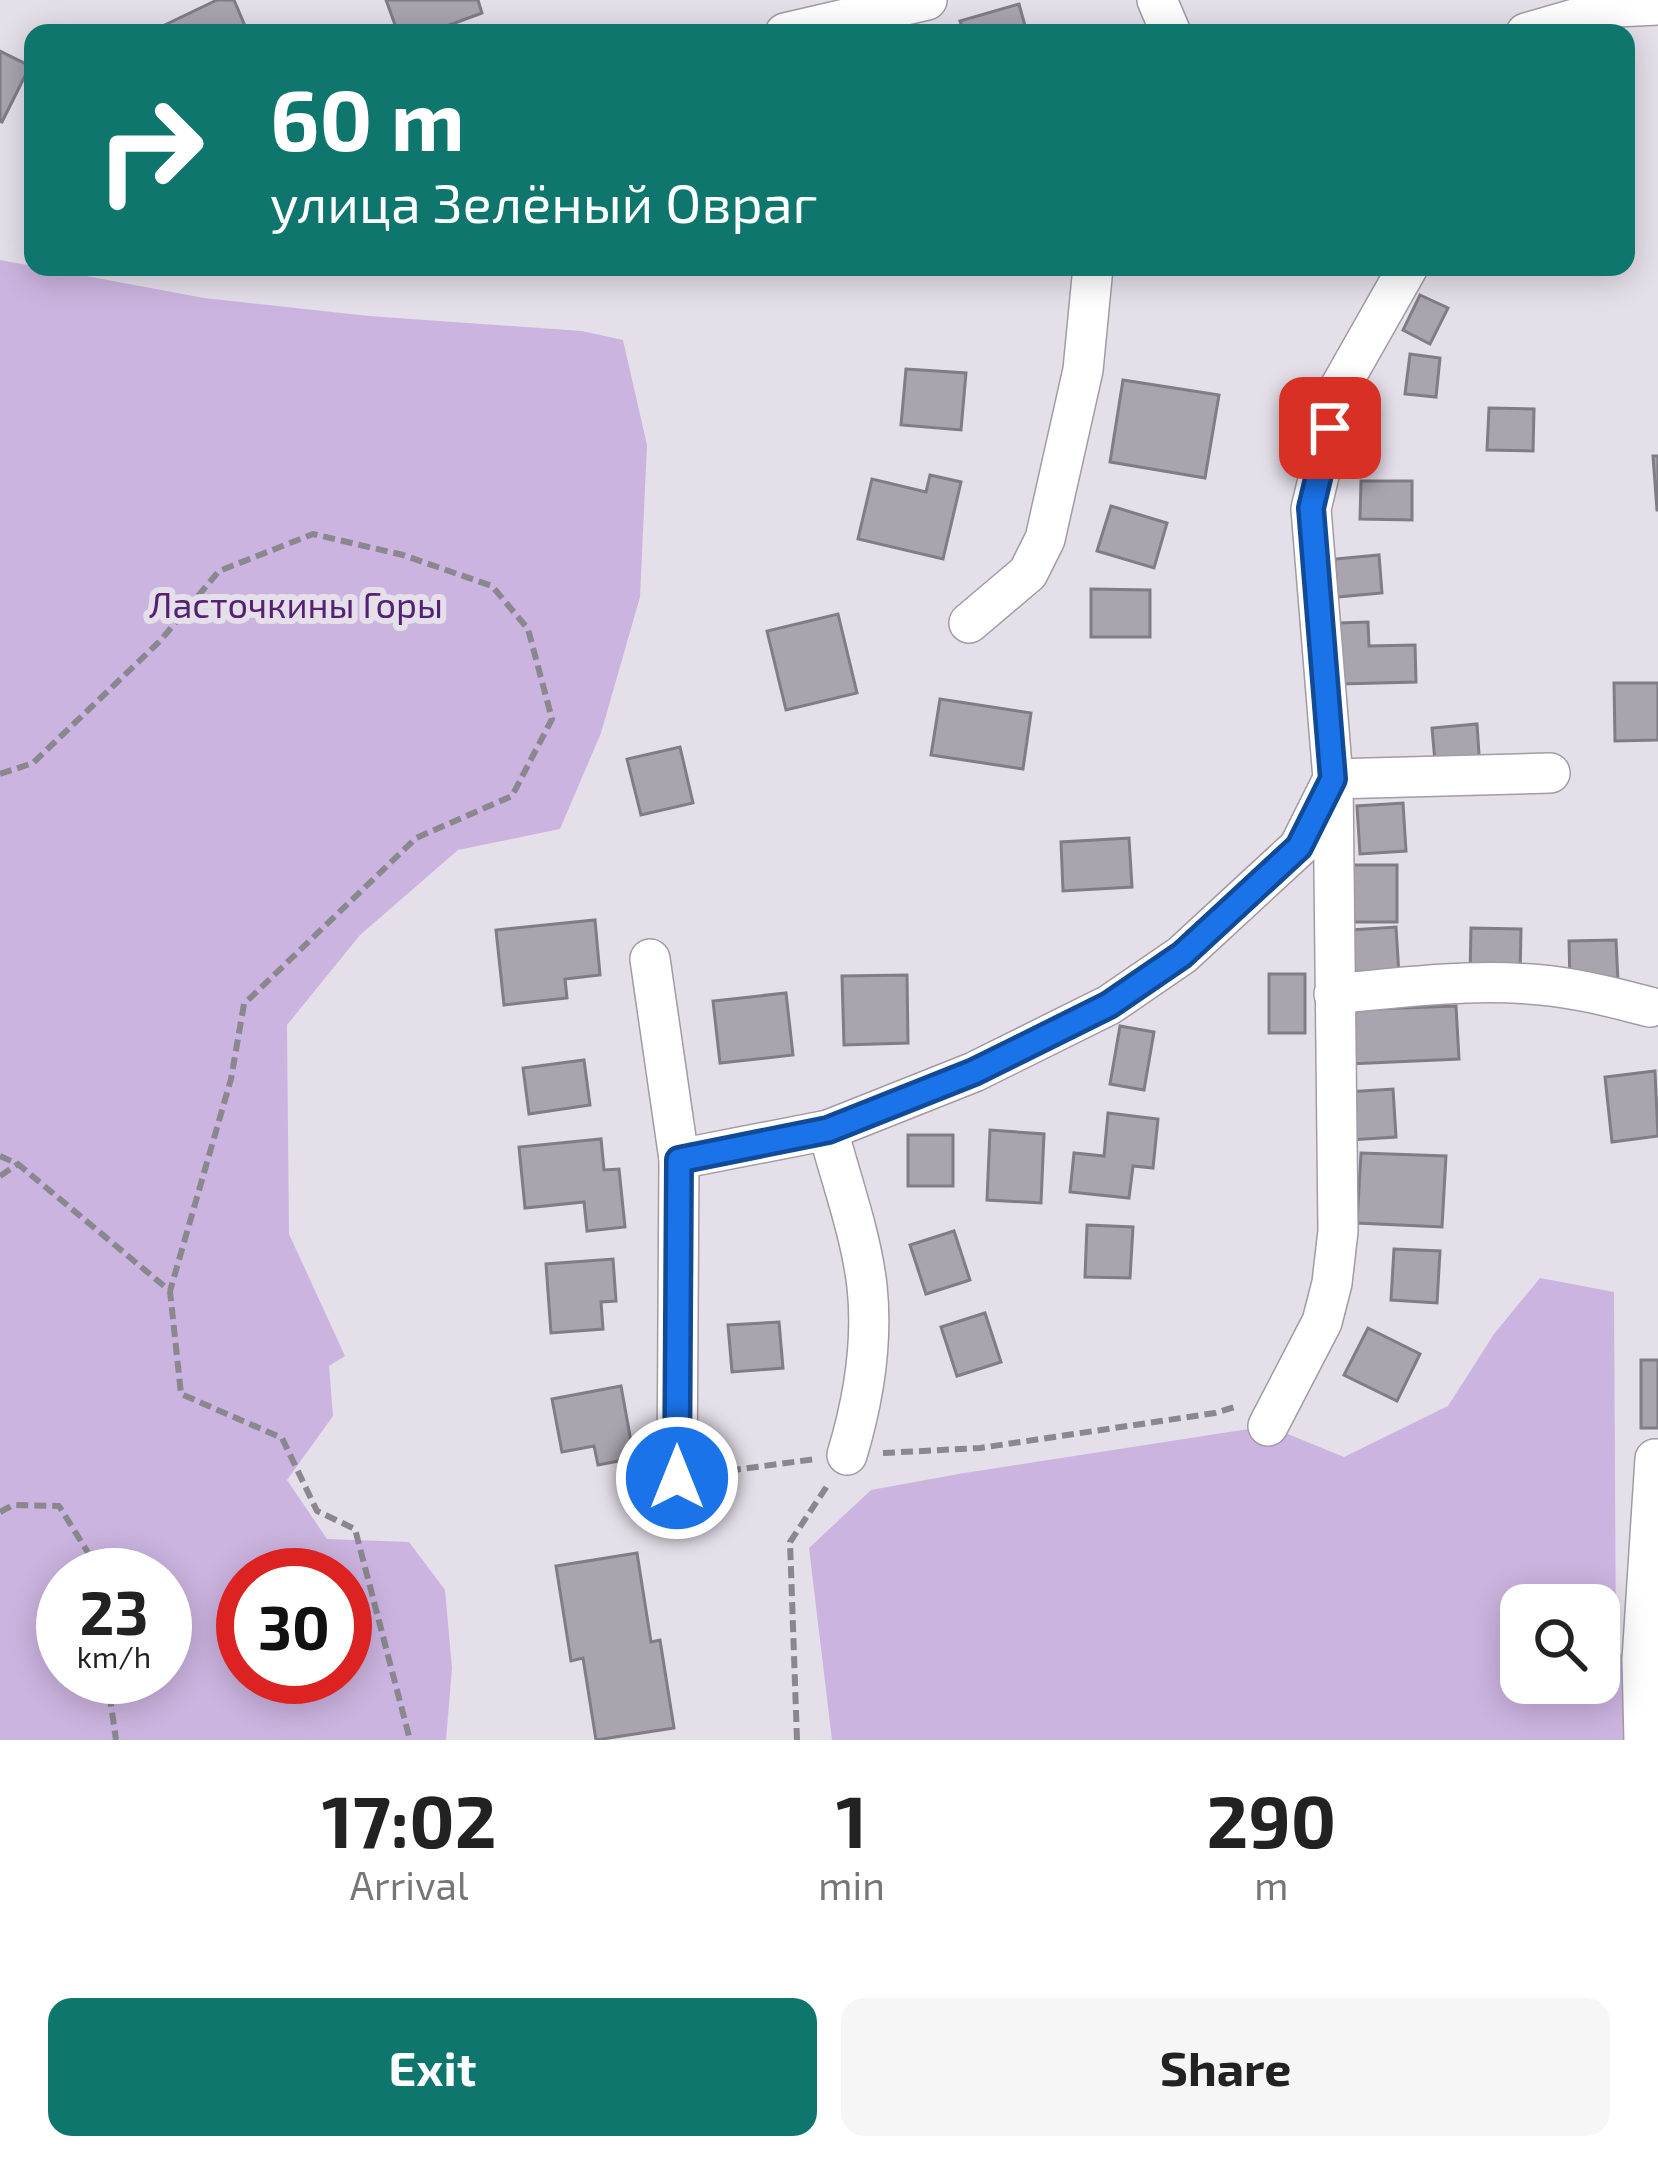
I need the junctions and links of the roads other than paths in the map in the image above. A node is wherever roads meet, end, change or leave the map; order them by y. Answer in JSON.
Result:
{"nodes":[{"id":1,"x":927,"y":0,"type":"edge"},
{"id":2,"x":1658,"y":5,"type":"edge"},
{"id":3,"x":824,"y":24,"type":"edge"},
{"id":4,"x":1557,"y":24,"type":"edge"},
{"id":5,"x":1092,"y":276,"type":"edge"},
{"id":6,"x":1403,"y":276,"type":"edge"},
{"id":7,"x":969,"y":623,"type":"dead end"},
{"id":8,"x":1550,"y":773,"type":"dead end"},
{"id":9,"x":1333,"y":779,"type":"junction"},
{"id":10,"x":650,"y":959,"type":"dead end"},
{"id":11,"x":1334,"y":994,"type":"junction"},
{"id":12,"x":1650,"y":1007,"type":"dead end"},
{"id":13,"x":828,"y":1130,"type":"junction"},
{"id":14,"x":679,"y":1160,"type":"junction"},
{"id":15,"x":1277,"y":1409,"type":"road end"},
{"id":16,"x":848,"y":1455,"type":"road end"},
{"id":17,"x":1658,"y":1459,"type":"edge"},
{"id":18,"x":677,"y":1478,"type":"road end"},
{"id":19,"x":1650,"y":1660,"type":"edge"},
{"id":20,"x":1644,"y":1740,"type":"edge"}],
"edges":[{"from":1,"to":3,"type":"street"},
{"from":2,"to":4,"type":"street"},
{"from":5,"to":7,"type":"street"},
{"from":6,"to":9,"type":"street"},
{"from":8,"to":9,"type":"street"},
{"from":9,"to":11,"type":"street"},
{"from":9,"to":13,"type":"street"},
{"from":10,"to":14,"type":"street"},
{"from":11,"to":12,"type":"street"},
{"from":11,"to":15,"type":"street"},
{"from":13,"to":14,"type":"street"},
{"from":13,"to":16,"type":"street"},
{"from":14,"to":18,"type":"street"},
{"from":17,"to":19,"type":"street"},
{"from":19,"to":20,"type":"street"}]}
